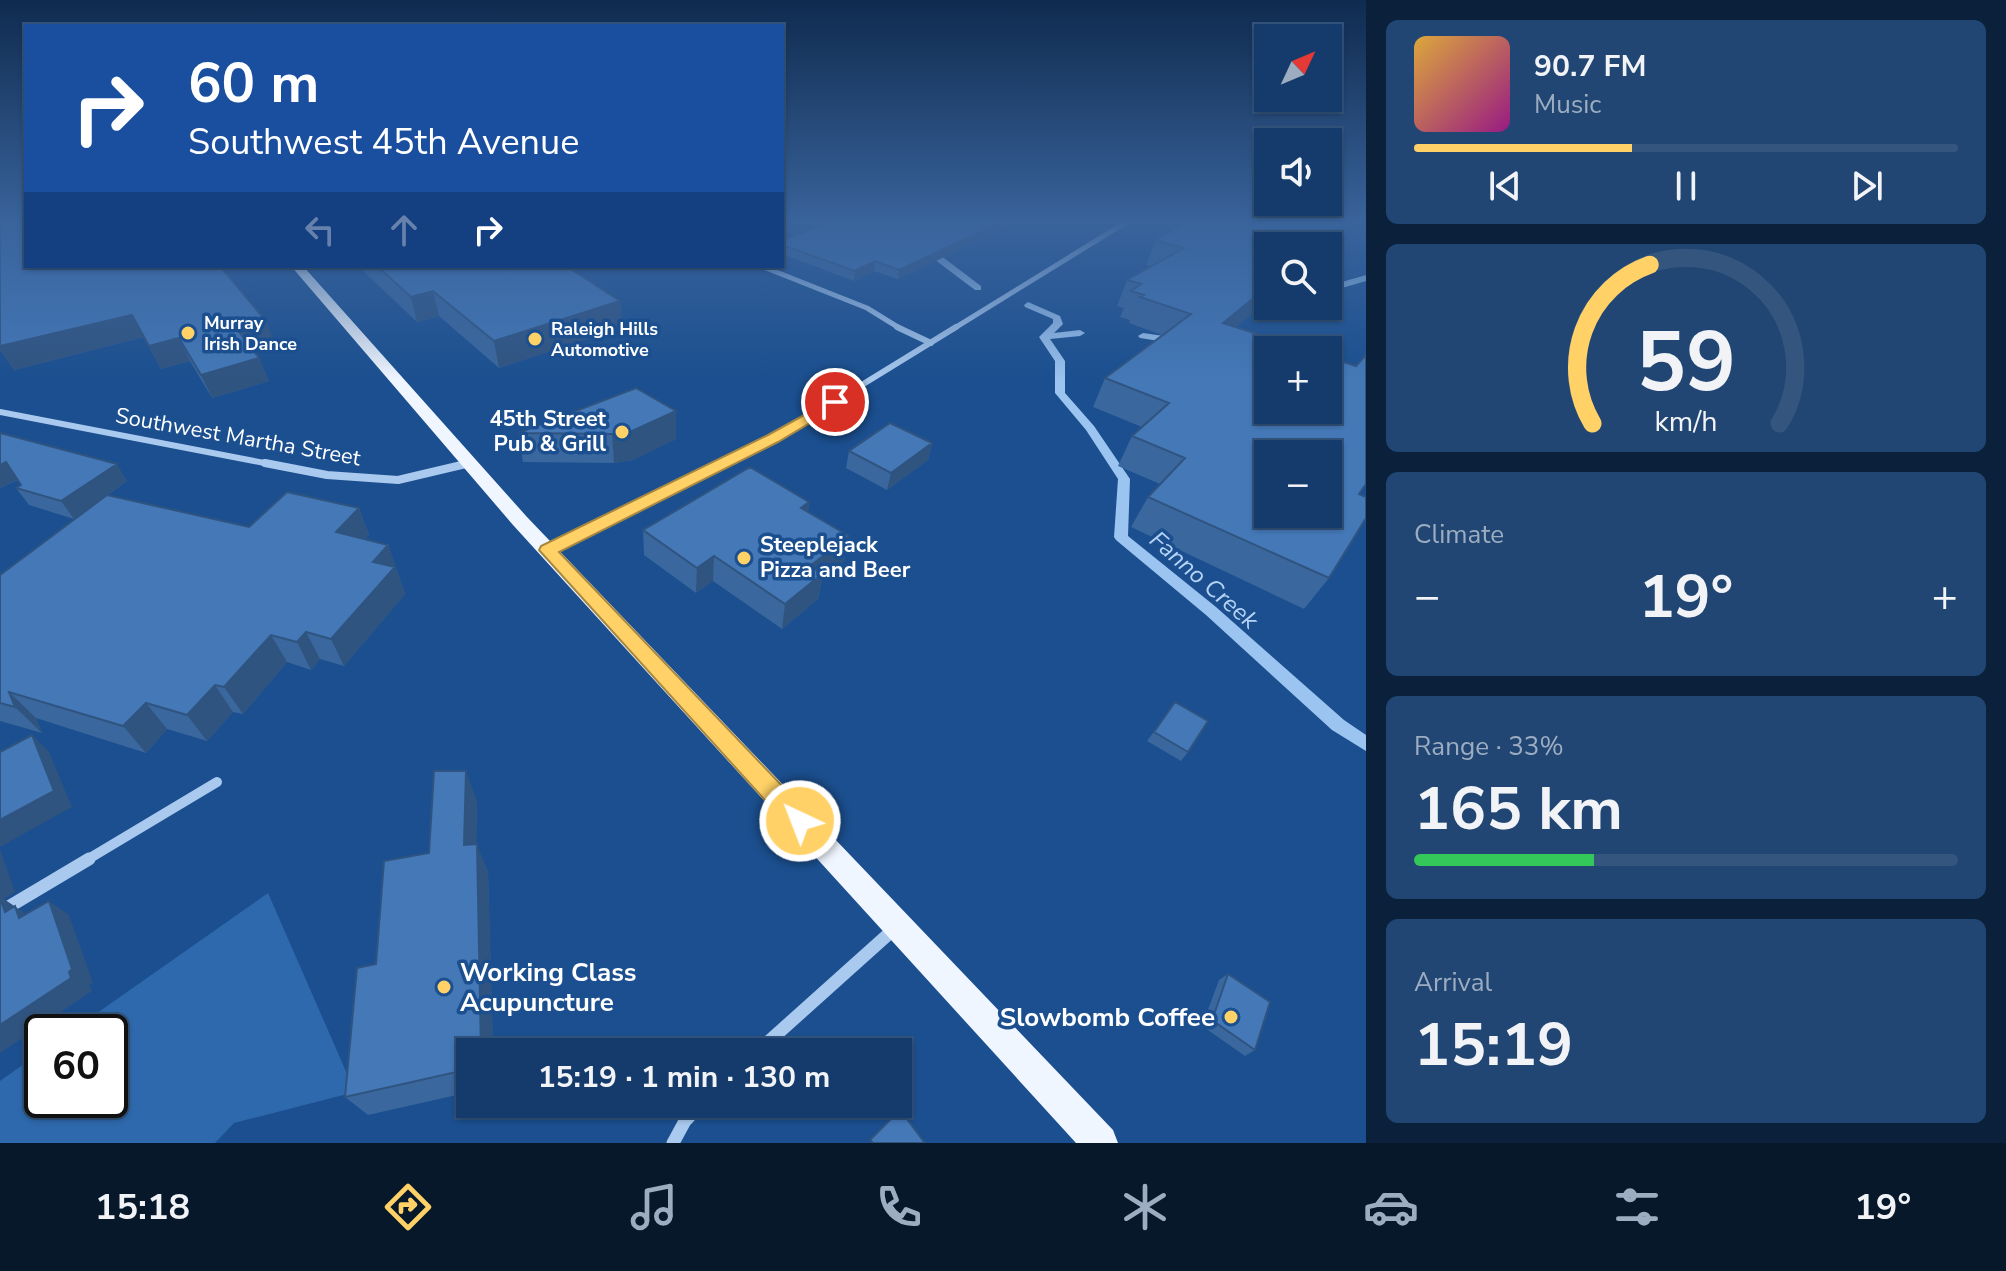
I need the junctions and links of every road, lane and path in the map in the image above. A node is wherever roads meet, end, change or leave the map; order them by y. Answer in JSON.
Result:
{"nodes":[{"id":1,"x":304,"y":274,"type":"edge"},
{"id":2,"x":782,"y":274,"type":"edge"},
{"id":3,"x":1042,"y":274,"type":"edge"},
{"id":4,"x":931,"y":343,"type":"junction"},
{"id":5,"x":0,"y":412,"type":"edge"},
{"id":6,"x":470,"y":463,"type":"junction"},
{"id":7,"x":548,"y":550,"type":"junction"},
{"id":8,"x":217,"y":782,"type":"dead end"},
{"id":9,"x":0,"y":912,"type":"edge"},
{"id":10,"x":897,"y":927,"type":"junction"},
{"id":11,"x":773,"y":1038,"type":"edge"},
{"id":12,"x":688,"y":1118,"type":"edge"},
{"id":13,"x":673,"y":1143,"type":"edge"},
{"id":14,"x":1100,"y":1143,"type":"edge"}],
"edges":[{"from":1,"to":6,"type":"main road"},
{"from":2,"to":4,"type":"street"},
{"from":3,"to":4,"type":"street"},
{"from":4,"to":7,"type":"street"},
{"from":5,"to":6,"type":"street","name":"Southwest Martha Street"},
{"from":6,"to":7,"type":"main road"},
{"from":7,"to":10,"type":"main road"},
{"from":8,"to":9,"type":"street"},
{"from":10,"to":11,"type":"street"},
{"from":10,"to":14,"type":"main road"},
{"from":12,"to":13,"type":"street"}]}
